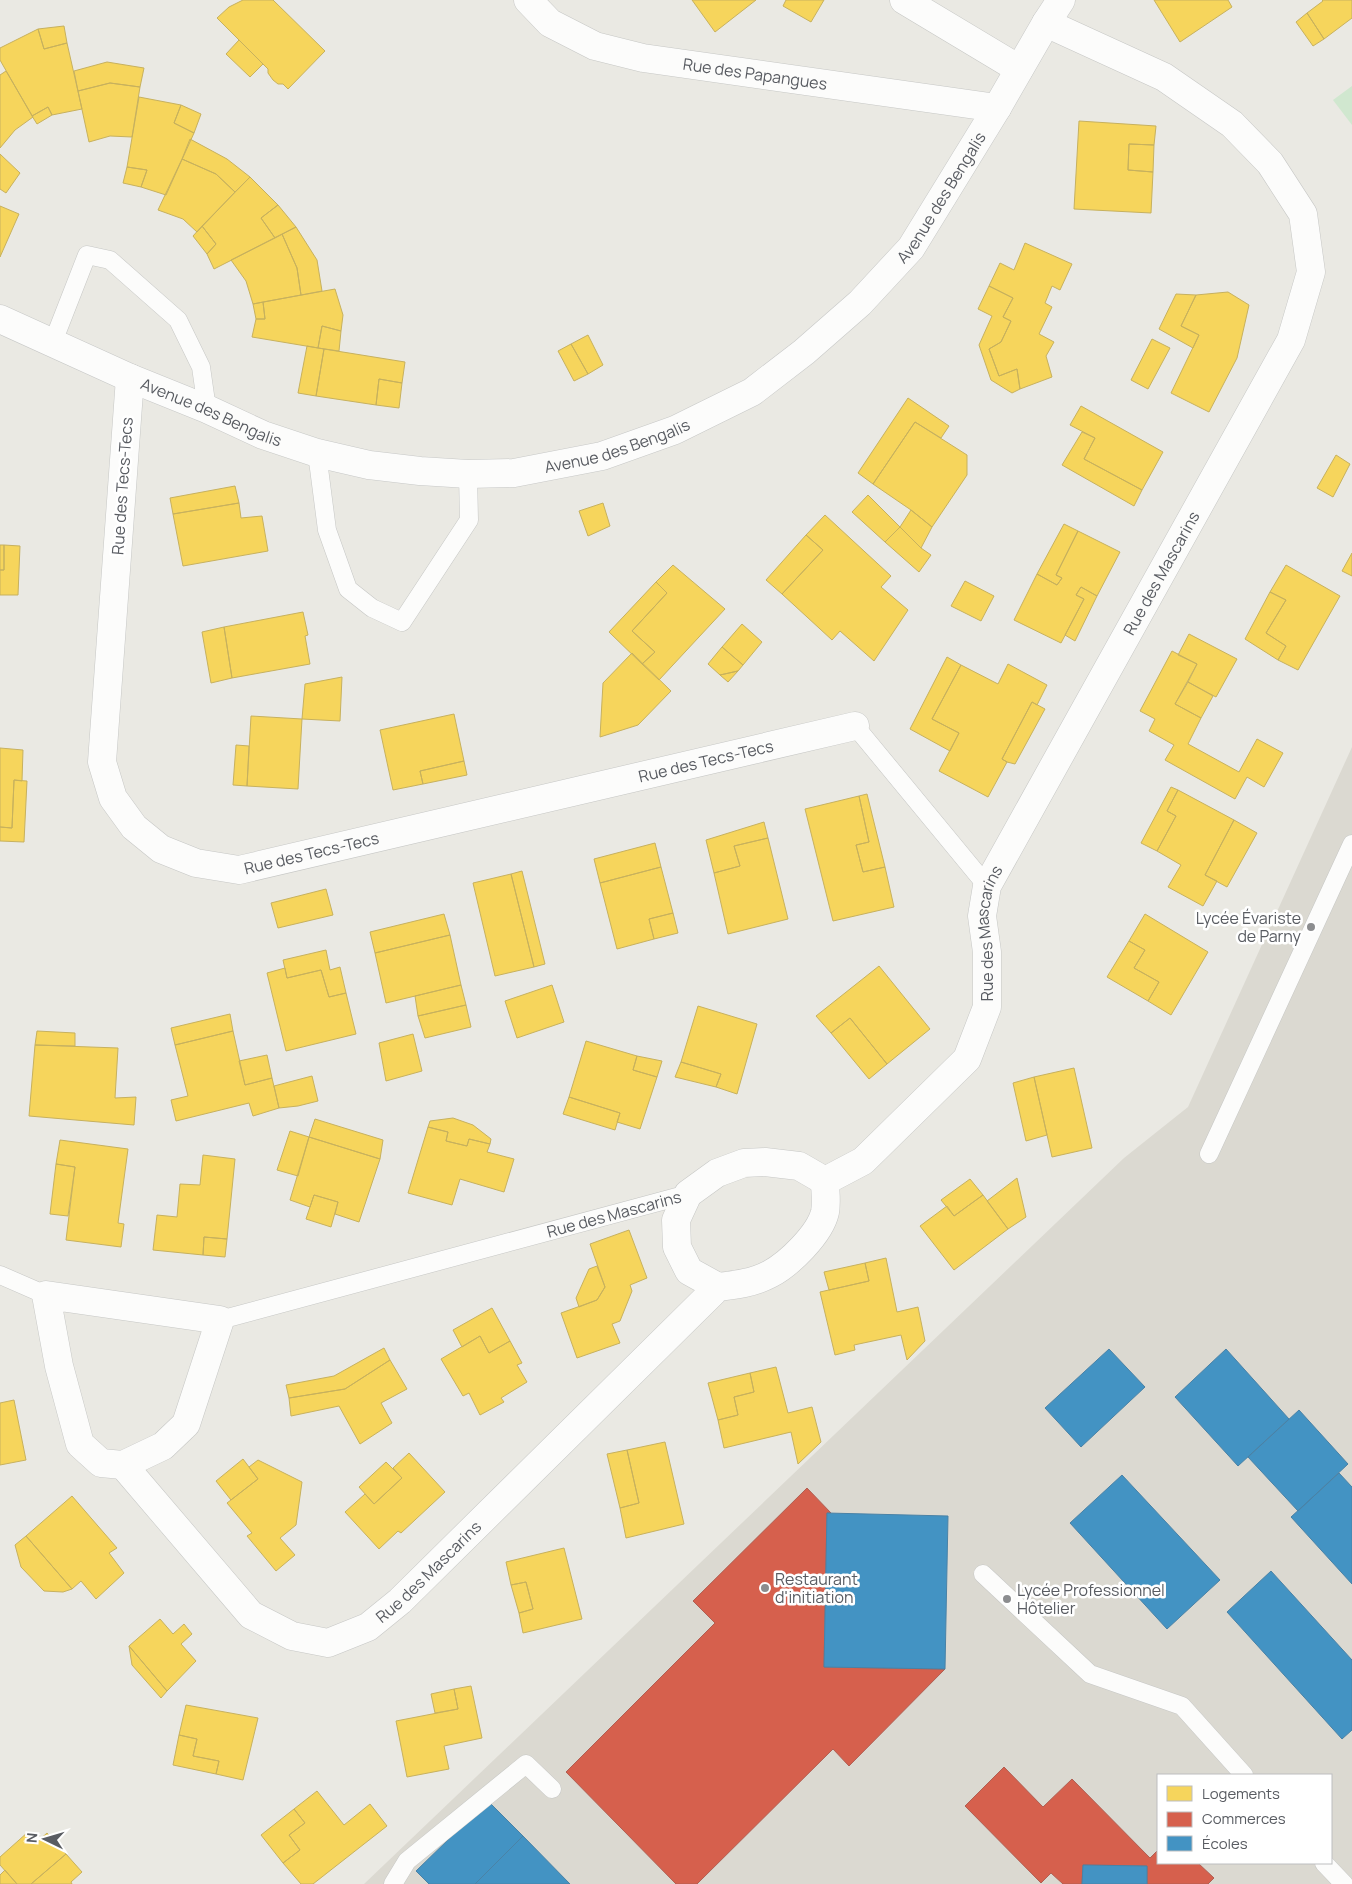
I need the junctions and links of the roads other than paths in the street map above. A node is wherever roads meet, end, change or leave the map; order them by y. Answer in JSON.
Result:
{"nodes":[{"id":1,"x":528,"y":0,"type":"edge"},
{"id":2,"x":904,"y":0,"type":"edge"},
{"id":3,"x":1062,"y":0,"type":"edge"},
{"id":4,"x":1046,"y":23,"type":"junction"},
{"id":5,"x":1019,"y":68,"type":"junction"},
{"id":6,"x":997,"y":108,"type":"junction"},
{"id":7,"x":0,"y":319,"type":"edge"},
{"id":8,"x":53,"y":342,"type":"junction"},
{"id":9,"x":130,"y":378,"type":"junction"},
{"id":10,"x":207,"y":409,"type":"junction"},
{"id":11,"x":317,"y":453,"type":"junction"},
{"id":12,"x":468,"y":474,"type":"junction"},
{"id":13,"x":855,"y":726,"type":"joint"},
{"id":14,"x":1352,"y":844,"type":"edge"},
{"id":15,"x":988,"y":886,"type":"junction"},
{"id":16,"x":1209,"y":1154,"type":"dead end"},
{"id":17,"x":825,"y":1181,"type":"junction"},
{"id":18,"x":688,"y":1194,"type":"junction"},
{"id":19,"x":0,"y":1275,"type":"edge"},
{"id":20,"x":718,"y":1287,"type":"junction"},
{"id":21,"x":46,"y":1295,"type":"junction"},
{"id":22,"x":220,"y":1320,"type":"junction"},
{"id":23,"x":123,"y":1466,"type":"junction"},
{"id":24,"x":983,"y":1574,"type":"dead end"},
{"id":25,"x":1243,"y":1774,"type":"edge"},
{"id":26,"x":552,"y":1789,"type":"dead end"},
{"id":27,"x":1325,"y":1864,"type":"edge"},
{"id":28,"x":393,"y":1884,"type":"edge"},
{"id":29,"x":1344,"y":1884,"type":"edge"}],
"edges":[{"from":1,"to":6,"type":"street","name":"Rue des Papangues"},
{"from":2,"to":5,"type":"street"},
{"from":3,"to":4,"type":"street","name":"Avenue des Bengalis"},
{"from":4,"to":5,"type":"street","name":"Avenue des Bengalis"},
{"from":4,"to":15,"type":"street","name":"Rue des Mascarins"},
{"from":5,"to":6,"type":"street","name":"Avenue des Bengalis"},
{"from":6,"to":12,"type":"street","name":"Avenue des Bengalis"},
{"from":7,"to":8,"type":"street","name":"Avenue des Bengalis"},
{"from":8,"to":9,"type":"street","name":"Avenue des Bengalis"},
{"from":8,"to":10,"type":"lane"},
{"from":9,"to":10,"type":"street","name":"Avenue des Bengalis"},
{"from":9,"to":13,"type":"street","name":"Rue des Tecs-Tecs"},
{"from":10,"to":11,"type":"street","name":"Avenue des Bengalis"},
{"from":11,"to":12,"type":"street","name":"Avenue des Bengalis"},
{"from":11,"to":12,"type":"lane"},
{"from":13,"to":15,"type":"lane"},
{"from":14,"to":16,"type":"lane"},
{"from":15,"to":17,"type":"street","name":"Rue des Mascarins"},
{"from":17,"to":18,"type":"street","name":"Rue des Mascarins"},
{"from":17,"to":20,"type":"street"},
{"from":18,"to":20,"type":"street","name":"Rue des Mascarins"},
{"from":18,"to":22,"type":"lane","name":"Rue des Mascarins"},
{"from":19,"to":21,"type":"lane","name":"Rue des Mascarins"},
{"from":20,"to":23,"type":"street","name":"Rue des Mascarins"},
{"from":21,"to":22,"type":"street","name":"Rue des Mascarins"},
{"from":21,"to":23,"type":"street"},
{"from":22,"to":23,"type":"street"},
{"from":24,"to":25,"type":"lane"},
{"from":26,"to":28,"type":"lane"},
{"from":27,"to":29,"type":"lane"}]}
